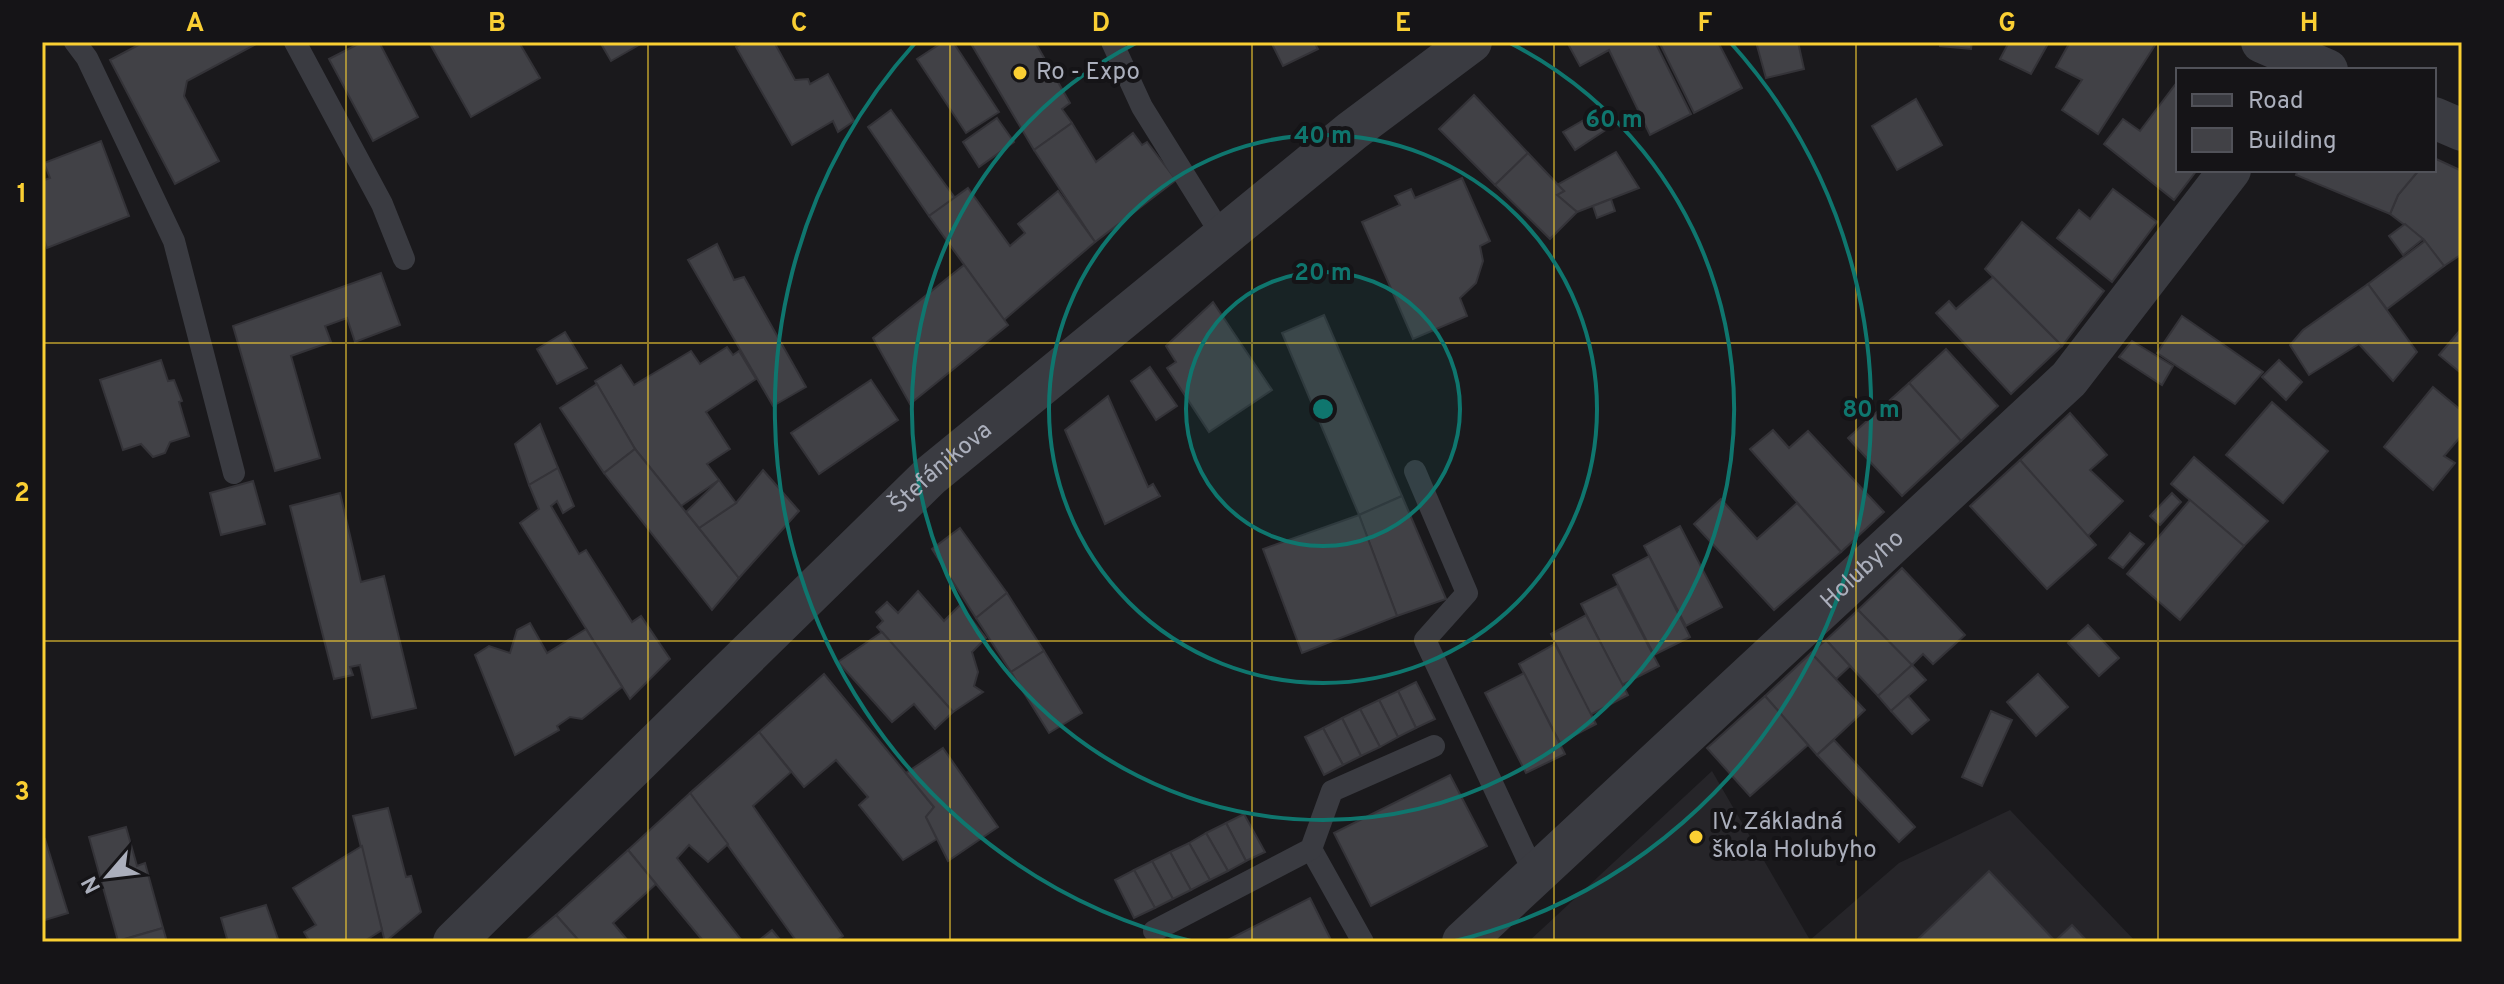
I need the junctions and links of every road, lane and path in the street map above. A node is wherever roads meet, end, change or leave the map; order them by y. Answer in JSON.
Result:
{"nodes":[{"id":1,"x":75,"y":42,"type":"edge"},
{"id":2,"x":295,"y":42,"type":"edge"},
{"id":3,"x":1112,"y":42,"type":"edge"},
{"id":4,"x":1471,"y":42,"type":"edge"},
{"id":5,"x":2262,"y":42,"type":"edge"},
{"id":6,"x":2317,"y":68,"type":"edge"},
{"id":7,"x":2436,"y":119,"type":"edge"},
{"id":8,"x":2462,"y":130,"type":"edge"},
{"id":9,"x":2228,"y":172,"type":"edge"},
{"id":10,"x":1223,"y":237,"type":"junction"},
{"id":11,"x":404,"y":259,"type":"dead end"},
{"id":12,"x":1415,"y":471,"type":"dead end"},
{"id":13,"x":234,"y":473,"type":"dead end"},
{"id":14,"x":1434,"y":746,"type":"dead end"},
{"id":15,"x":1311,"y":849,"type":"junction"},
{"id":16,"x":1535,"y":875,"type":"junction"},
{"id":17,"x":1154,"y":931,"type":"dead end"},
{"id":18,"x":454,"y":942,"type":"edge"},
{"id":19,"x":1363,"y":942,"type":"edge"},
{"id":20,"x":1463,"y":942,"type":"edge"}],
"edges":[{"from":1,"to":13,"type":"lane"},
{"from":2,"to":11,"type":"lane"},
{"from":3,"to":10,"type":"lane"},
{"from":4,"to":10,"type":"street","name":"Štefánikova"},
{"from":5,"to":6,"type":"street"},
{"from":7,"to":8,"type":"street"},
{"from":9,"to":16,"type":"street","name":"Holubyho"},
{"from":10,"to":18,"type":"street","name":"Štefánikova"},
{"from":12,"to":16,"type":"lane"},
{"from":14,"to":15,"type":"lane"},
{"from":15,"to":17,"type":"lane"},
{"from":15,"to":19,"type":"lane"},
{"from":16,"to":20,"type":"street","name":"Holubyho"}]}
